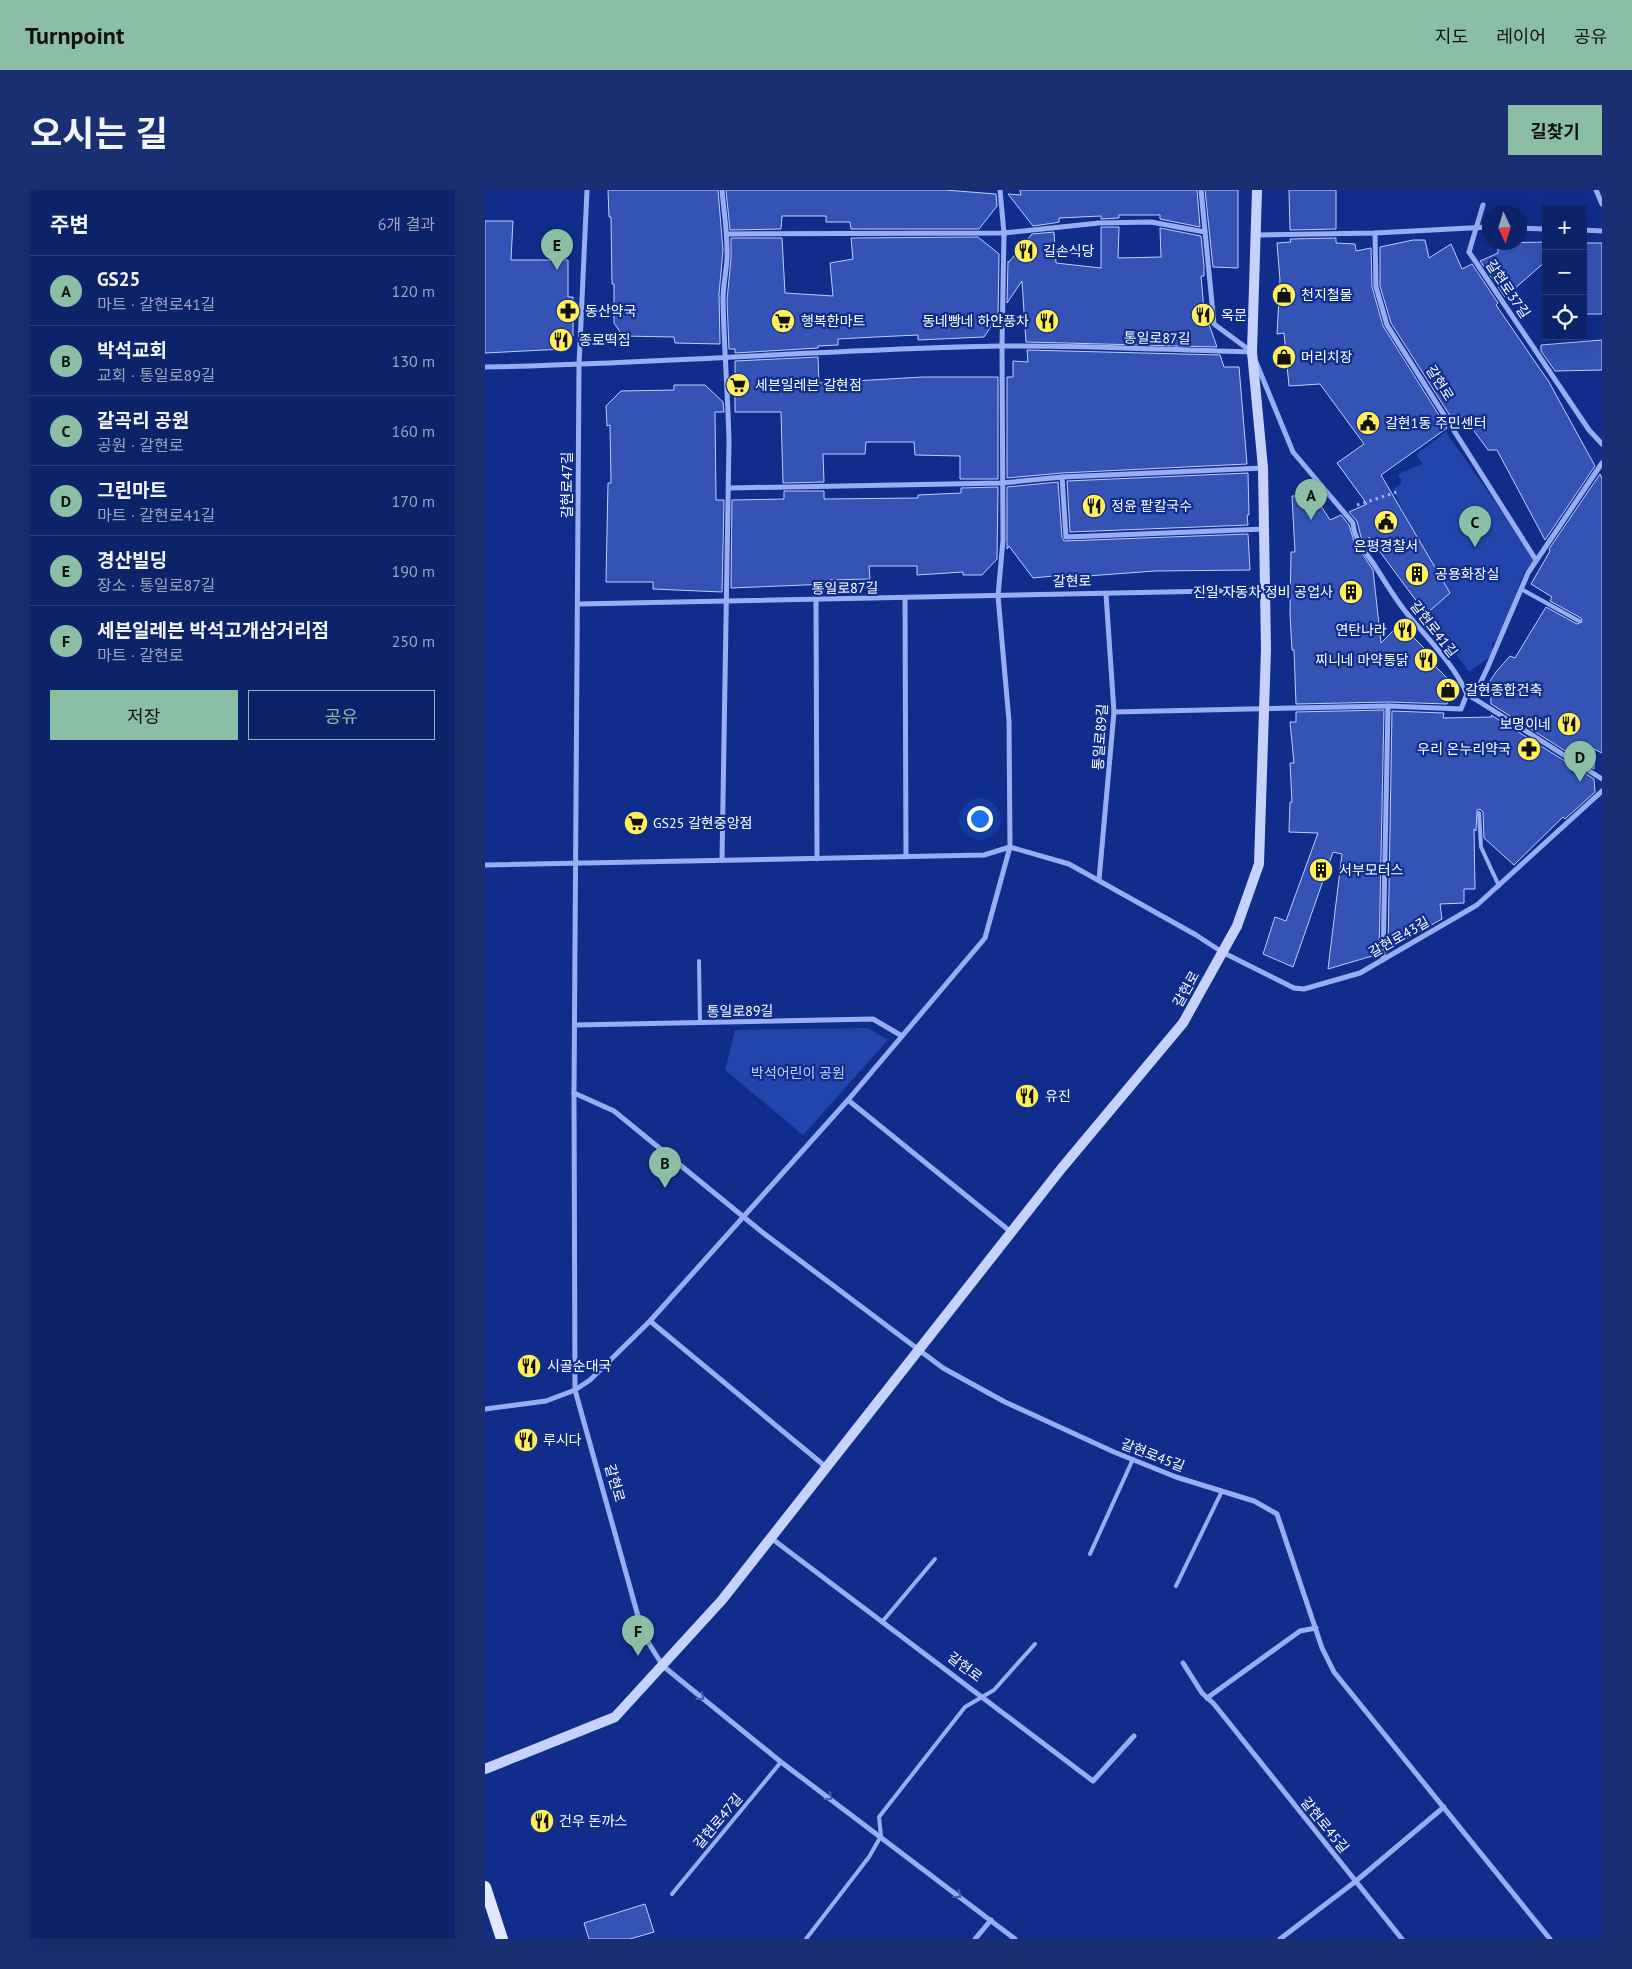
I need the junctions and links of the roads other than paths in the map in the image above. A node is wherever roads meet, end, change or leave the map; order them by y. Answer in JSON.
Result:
{"nodes":[{"id":1,"x":587,"y":190,"type":"edge"},
{"id":2,"x":722,"y":190,"type":"edge"},
{"id":3,"x":1001,"y":190,"type":"edge"},
{"id":4,"x":1201,"y":190,"type":"edge"},
{"id":5,"x":1257,"y":190,"type":"edge"},
{"id":6,"x":1596,"y":190,"type":"edge"},
{"id":7,"x":1602,"y":204,"type":"edge"},
{"id":8,"x":1482,"y":209,"type":"edge"},
{"id":9,"x":1478,"y":226,"type":"junction"},
{"id":10,"x":1482,"y":226,"type":"edge"},
{"id":11,"x":1527,"y":228,"type":"edge"},
{"id":12,"x":1542,"y":229,"type":"edge"},
{"id":13,"x":1587,"y":230,"type":"edge"},
{"id":14,"x":1602,"y":231,"type":"edge"},
{"id":15,"x":1205,"y":232,"type":"junction"},
{"id":16,"x":1004,"y":233,"type":"junction"},
{"id":17,"x":1375,"y":233,"type":"junction"},
{"id":18,"x":727,"y":234,"type":"junction"},
{"id":19,"x":1256,"y":235,"type":"junction"},
{"id":20,"x":1002,"y":346,"type":"junction"},
{"id":21,"x":1252,"y":352,"type":"junction"},
{"id":22,"x":725,"y":356,"type":"junction"},
{"id":23,"x":579,"y":365,"type":"junction"},
{"id":24,"x":485,"y":367,"type":"edge"},
{"id":25,"x":1602,"y":444,"type":"edge"},
{"id":26,"x":1602,"y":464,"type":"edge"},
{"id":27,"x":1263,"y":468,"type":"junction"},
{"id":28,"x":1062,"y":477,"type":"junction"},
{"id":29,"x":1002,"y":483,"type":"junction"},
{"id":30,"x":729,"y":488,"type":"junction"},
{"id":31,"x":1264,"y":529,"type":"junction"},
{"id":32,"x":1536,"y":560,"type":"junction"},
{"id":33,"x":1521,"y":589,"type":"junction"},
{"id":34,"x":1265,"y":590,"type":"junction"},
{"id":35,"x":1107,"y":594,"type":"junction"},
{"id":36,"x":998,"y":596,"type":"junction"},
{"id":37,"x":905,"y":598,"type":"junction"},
{"id":38,"x":816,"y":600,"type":"junction"},
{"id":39,"x":727,"y":601,"type":"junction"},
{"id":40,"x":578,"y":604,"type":"junction"},
{"id":41,"x":1579,"y":621,"type":"dead end"},
{"id":42,"x":1467,"y":694,"type":"junction"},
{"id":43,"x":1473,"y":698,"type":"junction"},
{"id":44,"x":1388,"y":706,"type":"junction"},
{"id":45,"x":1264,"y":708,"type":"junction"},
{"id":46,"x":1114,"y":712,"type":"junction"},
{"id":47,"x":1602,"y":779,"type":"edge"},
{"id":48,"x":1602,"y":791,"type":"edge"},
{"id":49,"x":1479,"y":813,"type":"dead end"},
{"id":50,"x":1010,"y":848,"type":"junction"},
{"id":51,"x":906,"y":857,"type":"junction"},
{"id":52,"x":817,"y":858,"type":"junction"},
{"id":53,"x":722,"y":860,"type":"junction"},
{"id":54,"x":577,"y":863,"type":"junction"},
{"id":55,"x":485,"y":865,"type":"edge"},
{"id":56,"x":1099,"y":880,"type":"junction"},
{"id":57,"x":1499,"y":886,"type":"junction"},
{"id":58,"x":1222,"y":952,"type":"junction"},
{"id":59,"x":1383,"y":960,"type":"junction"},
{"id":60,"x":699,"y":961,"type":"dead end"},
{"id":61,"x":700,"y":1023,"type":"junction"},
{"id":62,"x":575,"y":1025,"type":"junction"},
{"id":63,"x":902,"y":1036,"type":"junction"},
{"id":64,"x":574,"y":1093,"type":"junction"},
{"id":65,"x":849,"y":1100,"type":"junction"},
{"id":66,"x":743,"y":1216,"type":"junction"},
{"id":67,"x":1011,"y":1232,"type":"junction"},
{"id":68,"x":650,"y":1321,"type":"junction"},
{"id":69,"x":918,"y":1350,"type":"junction"},
{"id":70,"x":575,"y":1390,"type":"junction"},
{"id":71,"x":485,"y":1409,"type":"edge"},
{"id":72,"x":1133,"y":1459,"type":"junction"},
{"id":73,"x":826,"y":1467,"type":"junction"},
{"id":74,"x":1222,"y":1491,"type":"junction"},
{"id":75,"x":771,"y":1538,"type":"junction"},
{"id":76,"x":1090,"y":1554,"type":"dead end"},
{"id":77,"x":935,"y":1559,"type":"dead end"},
{"id":78,"x":1176,"y":1586,"type":"dead end"},
{"id":79,"x":882,"y":1622,"type":"junction"},
{"id":80,"x":1316,"y":1628,"type":"junction"},
{"id":81,"x":1035,"y":1644,"type":"dead end"},
{"id":82,"x":1183,"y":1663,"type":"dead end"},
{"id":83,"x":663,"y":1666,"type":"junction"},
{"id":84,"x":981,"y":1697,"type":"junction"},
{"id":85,"x":1207,"y":1698,"type":"junction"},
{"id":86,"x":1134,"y":1736,"type":"dead end"},
{"id":87,"x":781,"y":1762,"type":"junction"},
{"id":88,"x":485,"y":1769,"type":"edge"},
{"id":89,"x":1444,"y":1807,"type":"junction"},
{"id":90,"x":881,"y":1836,"type":"junction"},
{"id":91,"x":1356,"y":1881,"type":"junction"},
{"id":92,"x":485,"y":1887,"type":"edge"},
{"id":93,"x":672,"y":1894,"type":"dead end"},
{"id":94,"x":991,"y":1920,"type":"junction"},
{"id":95,"x":502,"y":1939,"type":"edge"},
{"id":96,"x":806,"y":1939,"type":"edge"},
{"id":97,"x":975,"y":1939,"type":"edge"},
{"id":98,"x":1015,"y":1939,"type":"edge"},
{"id":99,"x":1280,"y":1939,"type":"edge"},
{"id":100,"x":1403,"y":1939,"type":"edge"},
{"id":101,"x":1550,"y":1939,"type":"edge"}],
"edges":[{"from":1,"to":23,"type":"street"},
{"from":2,"to":18,"type":"street"},
{"from":3,"to":16,"type":"street"},
{"from":4,"to":15,"type":"street"},
{"from":5,"to":19,"type":"main road","name":"갈현로"},
{"from":6,"to":7,"type":"street"},
{"from":8,"to":9,"type":"street"},
{"from":9,"to":10,"type":"street"},
{"from":9,"to":17,"type":"street"},
{"from":9,"to":25,"type":"street","name":"갈현로37길"},
{"from":11,"to":12,"type":"street"},
{"from":13,"to":14,"type":"street"},
{"from":15,"to":16,"type":"street"},
{"from":15,"to":21,"type":"street"},
{"from":16,"to":18,"type":"street"},
{"from":16,"to":20,"type":"street"},
{"from":17,"to":19,"type":"street"},
{"from":17,"to":32,"type":"street","name":"갈현로"},
{"from":18,"to":22,"type":"street"},
{"from":19,"to":21,"type":"main road","name":"갈현로"},
{"from":20,"to":21,"type":"street","name":"통일로87길"},
{"from":20,"to":22,"type":"street","name":"통일로87길"},
{"from":20,"to":29,"type":"street"},
{"from":21,"to":27,"type":"main road","name":"갈현로"},
{"from":21,"to":42,"type":"street","name":"갈현로41길"},
{"from":22,"to":23,"type":"street","name":"통일로87길"},
{"from":22,"to":30,"type":"street"},
{"from":23,"to":24,"type":"street","name":"통일로87길"},
{"from":23,"to":40,"type":"street","name":"갈현로47길"},
{"from":26,"to":32,"type":"street"},
{"from":27,"to":28,"type":"street"},
{"from":27,"to":31,"type":"main road","name":"갈현로"},
{"from":28,"to":29,"type":"street"},
{"from":28,"to":31,"type":"street"},
{"from":29,"to":30,"type":"street"},
{"from":29,"to":36,"type":"street"},
{"from":30,"to":39,"type":"street"},
{"from":31,"to":34,"type":"main road","name":"갈현로"},
{"from":32,"to":33,"type":"street"},
{"from":33,"to":41,"type":"lane"},
{"from":33,"to":43,"type":"street"},
{"from":34,"to":35,"type":"street","name":"갈현로"},
{"from":34,"to":45,"type":"main road","name":"갈현로"},
{"from":35,"to":36,"type":"street","name":"갈현로"},
{"from":35,"to":46,"type":"street","name":"통일로89길"},
{"from":36,"to":37,"type":"street","name":"통일로87길"},
{"from":36,"to":50,"type":"street"},
{"from":37,"to":38,"type":"street","name":"통일로87길"},
{"from":37,"to":51,"type":"street"},
{"from":38,"to":39,"type":"street","name":"통일로87길"},
{"from":38,"to":52,"type":"street"},
{"from":39,"to":40,"type":"street","name":"통일로87길"},
{"from":39,"to":53,"type":"street"},
{"from":40,"to":54,"type":"street"},
{"from":42,"to":43,"type":"street","name":"갈현로41길"},
{"from":42,"to":44,"type":"street"},
{"from":43,"to":47,"type":"street","name":"갈현로41길"},
{"from":44,"to":45,"type":"street"},
{"from":44,"to":59,"type":"street"},
{"from":45,"to":46,"type":"street"},
{"from":45,"to":58,"type":"main road","name":"갈현로"},
{"from":46,"to":56,"type":"street","name":"통일로89길"},
{"from":48,"to":57,"type":"street","name":"갈현로43길"},
{"from":49,"to":57,"type":"lane"},
{"from":50,"to":51,"type":"street"},
{"from":50,"to":56,"type":"street"},
{"from":50,"to":63,"type":"street"},
{"from":51,"to":52,"type":"street"},
{"from":52,"to":53,"type":"street"},
{"from":53,"to":54,"type":"street"},
{"from":54,"to":55,"type":"street"},
{"from":54,"to":62,"type":"street"},
{"from":56,"to":58,"type":"street"},
{"from":57,"to":59,"type":"street","name":"갈현로43길"},
{"from":58,"to":59,"type":"street","name":"갈현로43길"},
{"from":58,"to":67,"type":"main road","name":"갈현로"},
{"from":60,"to":61,"type":"lane"},
{"from":61,"to":62,"type":"street","name":"통일로89길"},
{"from":61,"to":63,"type":"street","name":"통일로89길"},
{"from":62,"to":64,"type":"street"},
{"from":63,"to":65,"type":"street"},
{"from":64,"to":66,"type":"street"},
{"from":64,"to":70,"type":"street"},
{"from":65,"to":66,"type":"street"},
{"from":65,"to":67,"type":"street"},
{"from":66,"to":68,"type":"street"},
{"from":66,"to":69,"type":"street"},
{"from":67,"to":69,"type":"main road","name":"갈현로"},
{"from":68,"to":70,"type":"street"},
{"from":68,"to":73,"type":"street"},
{"from":69,"to":72,"type":"street","name":"갈현로45길"},
{"from":69,"to":73,"type":"main road","name":"갈현로"},
{"from":70,"to":71,"type":"street"},
{"from":70,"to":83,"type":"street","name":"갈현로"},
{"from":72,"to":74,"type":"street","name":"갈현로45길"},
{"from":72,"to":76,"type":"lane"},
{"from":73,"to":75,"type":"main road","name":"갈현로"},
{"from":74,"to":78,"type":"lane"},
{"from":74,"to":80,"type":"street","name":"갈현로45길"},
{"from":75,"to":79,"type":"street","name":"갈현로"},
{"from":75,"to":83,"type":"main road","name":"갈현로"},
{"from":77,"to":79,"type":"lane"},
{"from":79,"to":84,"type":"street","name":"갈현로"},
{"from":80,"to":85,"type":"street"},
{"from":80,"to":89,"type":"street","name":"갈현로45길"},
{"from":81,"to":84,"type":"lane"},
{"from":82,"to":85,"type":"street","name":"갈현로45길"},
{"from":83,"to":87,"type":"street","one_way":true},
{"from":83,"to":88,"type":"main road","name":"갈현로"},
{"from":84,"to":86,"type":"street","name":"갈현로"},
{"from":84,"to":90,"type":"lane"},
{"from":85,"to":91,"type":"street","name":"갈현로45길"},
{"from":87,"to":90,"type":"street","one_way":true},
{"from":87,"to":93,"type":"lane","name":"갈현로47길"},
{"from":89,"to":91,"type":"street"},
{"from":89,"to":101,"type":"street","name":"갈현로45길"},
{"from":90,"to":94,"type":"street","one_way":true},
{"from":90,"to":96,"type":"lane"},
{"from":91,"to":99,"type":"street"},
{"from":91,"to":100,"type":"street","name":"갈현로45길"},
{"from":92,"to":95,"type":"main road"},
{"from":94,"to":97,"type":"street"},
{"from":94,"to":98,"type":"street"}]}
